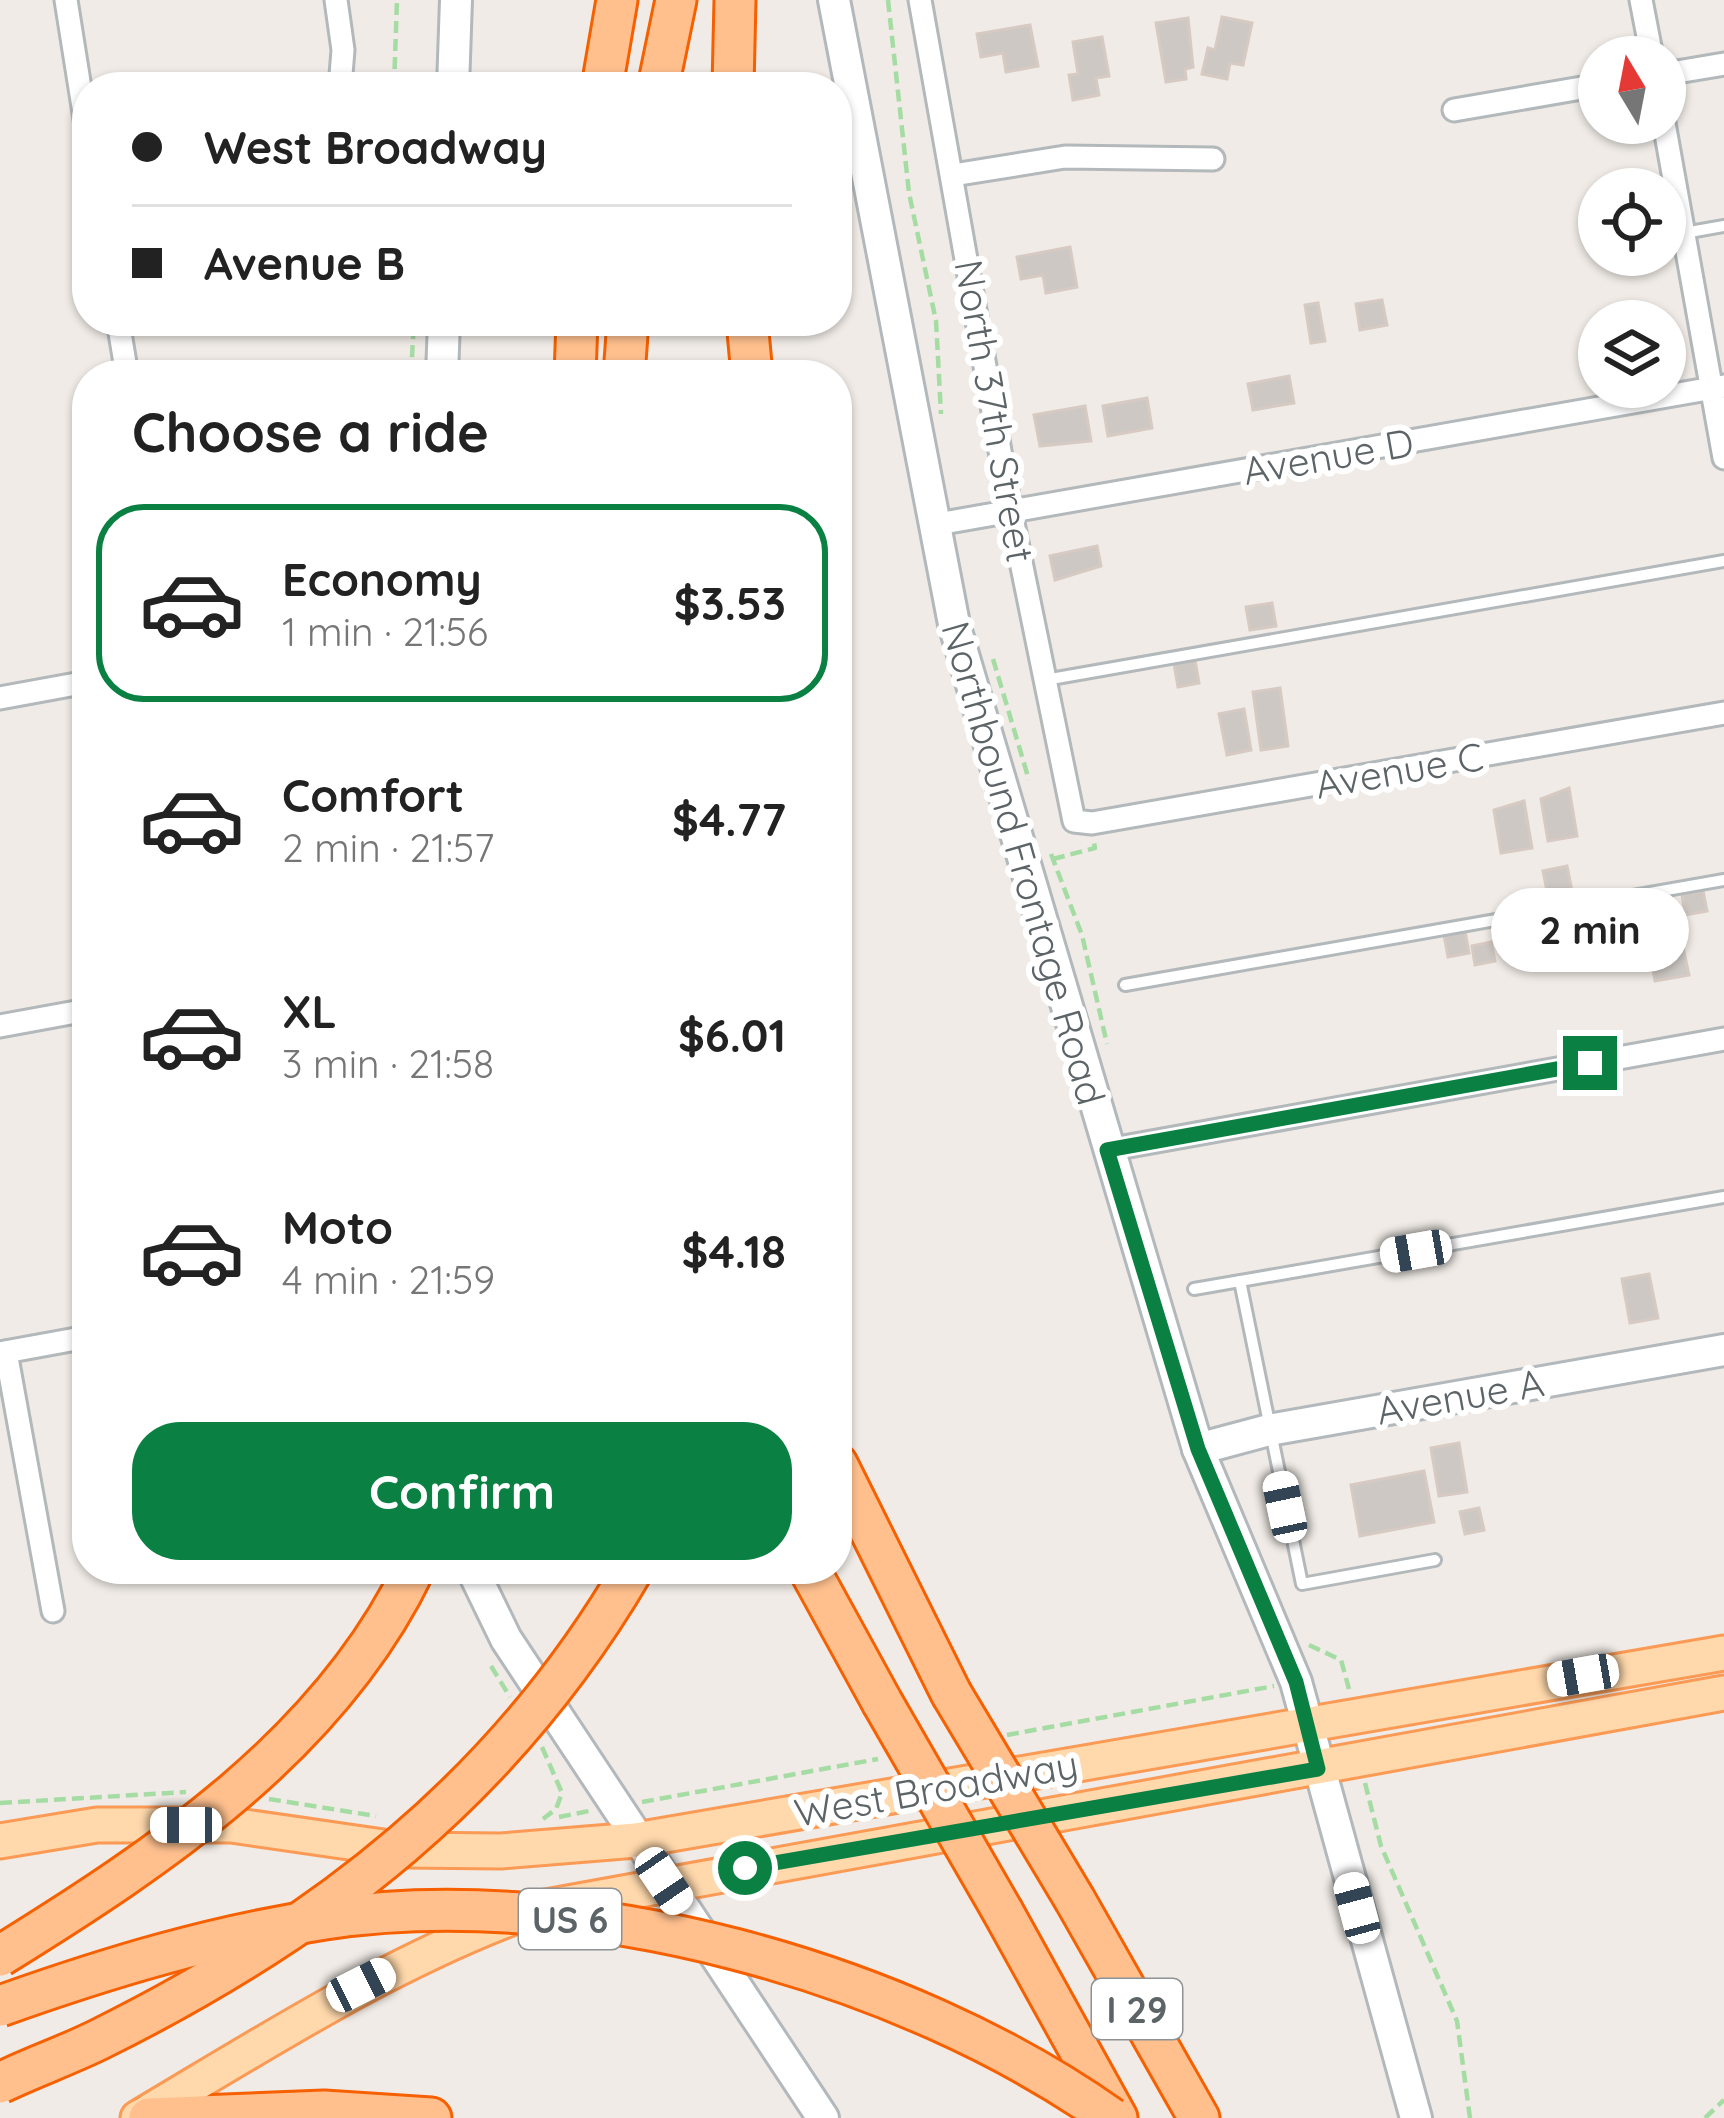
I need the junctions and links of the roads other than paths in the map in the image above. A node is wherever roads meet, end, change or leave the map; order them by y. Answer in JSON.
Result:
{"nodes":[{"id":1,"x":65,"y":0,"type":"edge"},
{"id":2,"x":335,"y":0,"type":"edge"},
{"id":3,"x":456,"y":0,"type":"edge"},
{"id":4,"x":617,"y":0,"type":"edge"},
{"id":5,"x":676,"y":0,"type":"edge"},
{"id":6,"x":735,"y":0,"type":"edge"},
{"id":7,"x":834,"y":0,"type":"edge"},
{"id":8,"x":920,"y":0,"type":"edge"},
{"id":9,"x":1641,"y":0,"type":"edge"},
{"id":10,"x":1648,"y":36,"type":"edge"},
{"id":11,"x":1724,"y":64,"type":"edge"},
{"id":12,"x":1686,"y":70,"type":"edge"},
{"id":13,"x":77,"y":72,"type":"edge"},
{"id":14,"x":341,"y":72,"type":"edge"},
{"id":15,"x":454,"y":72,"type":"edge"},
{"id":16,"x":605,"y":72,"type":"edge"},
{"id":17,"x":661,"y":72,"type":"edge"},
{"id":18,"x":733,"y":72,"type":"edge"},
{"id":19,"x":847,"y":72,"type":"edge"},
{"id":20,"x":1578,"y":89,"type":"edge"},
{"id":21,"x":852,"y":96,"type":"edge"},
{"id":22,"x":1454,"y":110,"type":"dead end"},
{"id":23,"x":1213,"y":159,"type":"dead end"},
{"id":24,"x":953,"y":175,"type":"junction"},
{"id":25,"x":1724,"y":226,"type":"edge"},
{"id":26,"x":1686,"y":233,"type":"edge"},
{"id":27,"x":1686,"y":242,"type":"edge"},
{"id":28,"x":1718,"y":387,"type":"edge"},
{"id":29,"x":1724,"y":458,"type":"edge"},
{"id":30,"x":1011,"y":513,"type":"junction"},
{"id":31,"x":932,"y":525,"type":"junction"},
{"id":32,"x":1724,"y":561,"type":"edge"},
{"id":33,"x":1045,"y":680,"type":"junction"},
{"id":34,"x":72,"y":685,"type":"edge"},
{"id":35,"x":0,"y":698,"type":"edge"},
{"id":36,"x":1724,"y":713,"type":"edge"},
{"id":37,"x":1074,"y":821,"type":"joint"},
{"id":38,"x":1724,"y":880,"type":"edge"},
{"id":39,"x":1125,"y":985,"type":"dead end"},
{"id":40,"x":72,"y":1013,"type":"edge"},
{"id":41,"x":0,"y":1026,"type":"edge"},
{"id":42,"x":1724,"y":1040,"type":"edge"},
{"id":43,"x":1107,"y":1150,"type":"junction"},
{"id":44,"x":1724,"y":1197,"type":"edge"},
{"id":45,"x":1240,"y":1281,"type":"junction"},
{"id":46,"x":1194,"y":1289,"type":"dead end"},
{"id":47,"x":72,"y":1339,"type":"edge"},
{"id":48,"x":1724,"y":1351,"type":"edge"},
{"id":49,"x":3,"y":1352,"type":"edge"},
{"id":50,"x":1268,"y":1430,"type":"junction"},
{"id":51,"x":1198,"y":1449,"type":"junction"},
{"id":52,"x":852,"y":1494,"type":"edge"},
{"id":53,"x":1436,"y":1560,"type":"dead end"},
{"id":54,"x":404,"y":1584,"type":"edge"},
{"id":55,"x":479,"y":1584,"type":"edge"},
{"id":56,"x":623,"y":1584,"type":"edge"},
{"id":57,"x":817,"y":1584,"type":"edge"},
{"id":58,"x":53,"y":1611,"type":"dead end"},
{"id":59,"x":1724,"y":1653,"type":"edge"},
{"id":60,"x":1724,"y":1694,"type":"edge"},
{"id":61,"x":1308,"y":1725,"type":"junction"},
{"id":62,"x":1318,"y":1769,"type":"junction"},
{"id":63,"x":636,"y":1840,"type":"junction"},
{"id":64,"x":0,"y":1841,"type":"edge"},
{"id":65,"x":664,"y":1881,"type":"junction"},
{"id":66,"x":0,"y":1956,"type":"edge"},
{"id":67,"x":0,"y":2006,"type":"edge"},
{"id":68,"x":0,"y":2083,"type":"edge"},
{"id":69,"x":139,"y":2118,"type":"edge"},
{"id":70,"x":149,"y":2118,"type":"edge"},
{"id":71,"x":431,"y":2118,"type":"edge"},
{"id":72,"x":824,"y":2118,"type":"edge"},
{"id":73,"x":1114,"y":2118,"type":"edge"},
{"id":74,"x":1198,"y":2118,"type":"edge"},
{"id":75,"x":1416,"y":2118,"type":"edge"}],
"edges":[{"from":1,"to":13,"type":"street"},
{"from":2,"to":14,"type":"street"},
{"from":3,"to":15,"type":"street"},
{"from":4,"to":16,"type":"highway"},
{"from":5,"to":17,"type":"highway"},
{"from":6,"to":18,"type":"highway"},
{"from":7,"to":19,"type":"street","name":"Northbound Frontage Road"},
{"from":8,"to":24,"type":"street","name":"North 37th Street"},
{"from":9,"to":10,"type":"street"},
{"from":11,"to":12,"type":"street"},
{"from":20,"to":22,"type":"street"},
{"from":21,"to":31,"type":"street","name":"Northbound Frontage Road"},
{"from":23,"to":24,"type":"street"},
{"from":24,"to":30,"type":"street","name":"North 37th Street"},
{"from":25,"to":26,"type":"lane"},
{"from":27,"to":28,"type":"street"},
{"from":28,"to":29,"type":"street"},
{"from":28,"to":30,"type":"street","name":"Avenue D"},
{"from":30,"to":31,"type":"street","name":"Avenue D"},
{"from":30,"to":33,"type":"street","name":"North 37th Street"},
{"from":31,"to":43,"type":"street","name":"Northbound Frontage Road"},
{"from":32,"to":33,"type":"lane"},
{"from":33,"to":37,"type":"street","name":"North 37th Street"},
{"from":34,"to":35,"type":"street"},
{"from":36,"to":37,"type":"street","name":"Avenue C"},
{"from":38,"to":39,"type":"lane"},
{"from":40,"to":41,"type":"street"},
{"from":42,"to":43,"type":"street"},
{"from":43,"to":51,"type":"street","name":"Northbound Frontage Road"},
{"from":44,"to":45,"type":"lane"},
{"from":45,"to":46,"type":"lane"},
{"from":45,"to":50,"type":"lane"},
{"from":47,"to":49,"type":"street"},
{"from":48,"to":50,"type":"street","name":"Avenue A"},
{"from":49,"to":58,"type":"street"},
{"from":50,"to":51,"type":"street","name":"Avenue A"},
{"from":50,"to":53,"type":"lane"},
{"from":51,"to":61,"type":"street","name":"Northbound Frontage Road"},
{"from":52,"to":74,"type":"highway","number":"I 29","bridge":true},
{"from":54,"to":66,"type":"highway","bridge":true},
{"from":55,"to":63,"type":"street"},
{"from":56,"to":68,"type":"highway","bridge":true},
{"from":57,"to":73,"type":"highway","number":"I 29","bridge":true},
{"from":59,"to":61,"type":"main road","name":"West Broadway"},
{"from":60,"to":62,"type":"main road","name":"West Broadway"},
{"from":61,"to":62,"type":"street","name":"Northbound Frontage Road"},
{"from":61,"to":63,"type":"main road","name":"West Broadway"},
{"from":62,"to":65,"type":"main road","name":"West Broadway"},
{"from":62,"to":75,"type":"street","name":"Northbound Frontage Road"},
{"from":63,"to":64,"type":"main road","name":"West Broadway"},
{"from":63,"to":65,"type":"street"},
{"from":65,"to":69,"type":"main road","name":"West Broadway"},
{"from":65,"to":72,"type":"street"},
{"from":67,"to":73,"type":"highway","number":"US 6","bridge":true},
{"from":70,"to":71,"type":"highway"}]}
